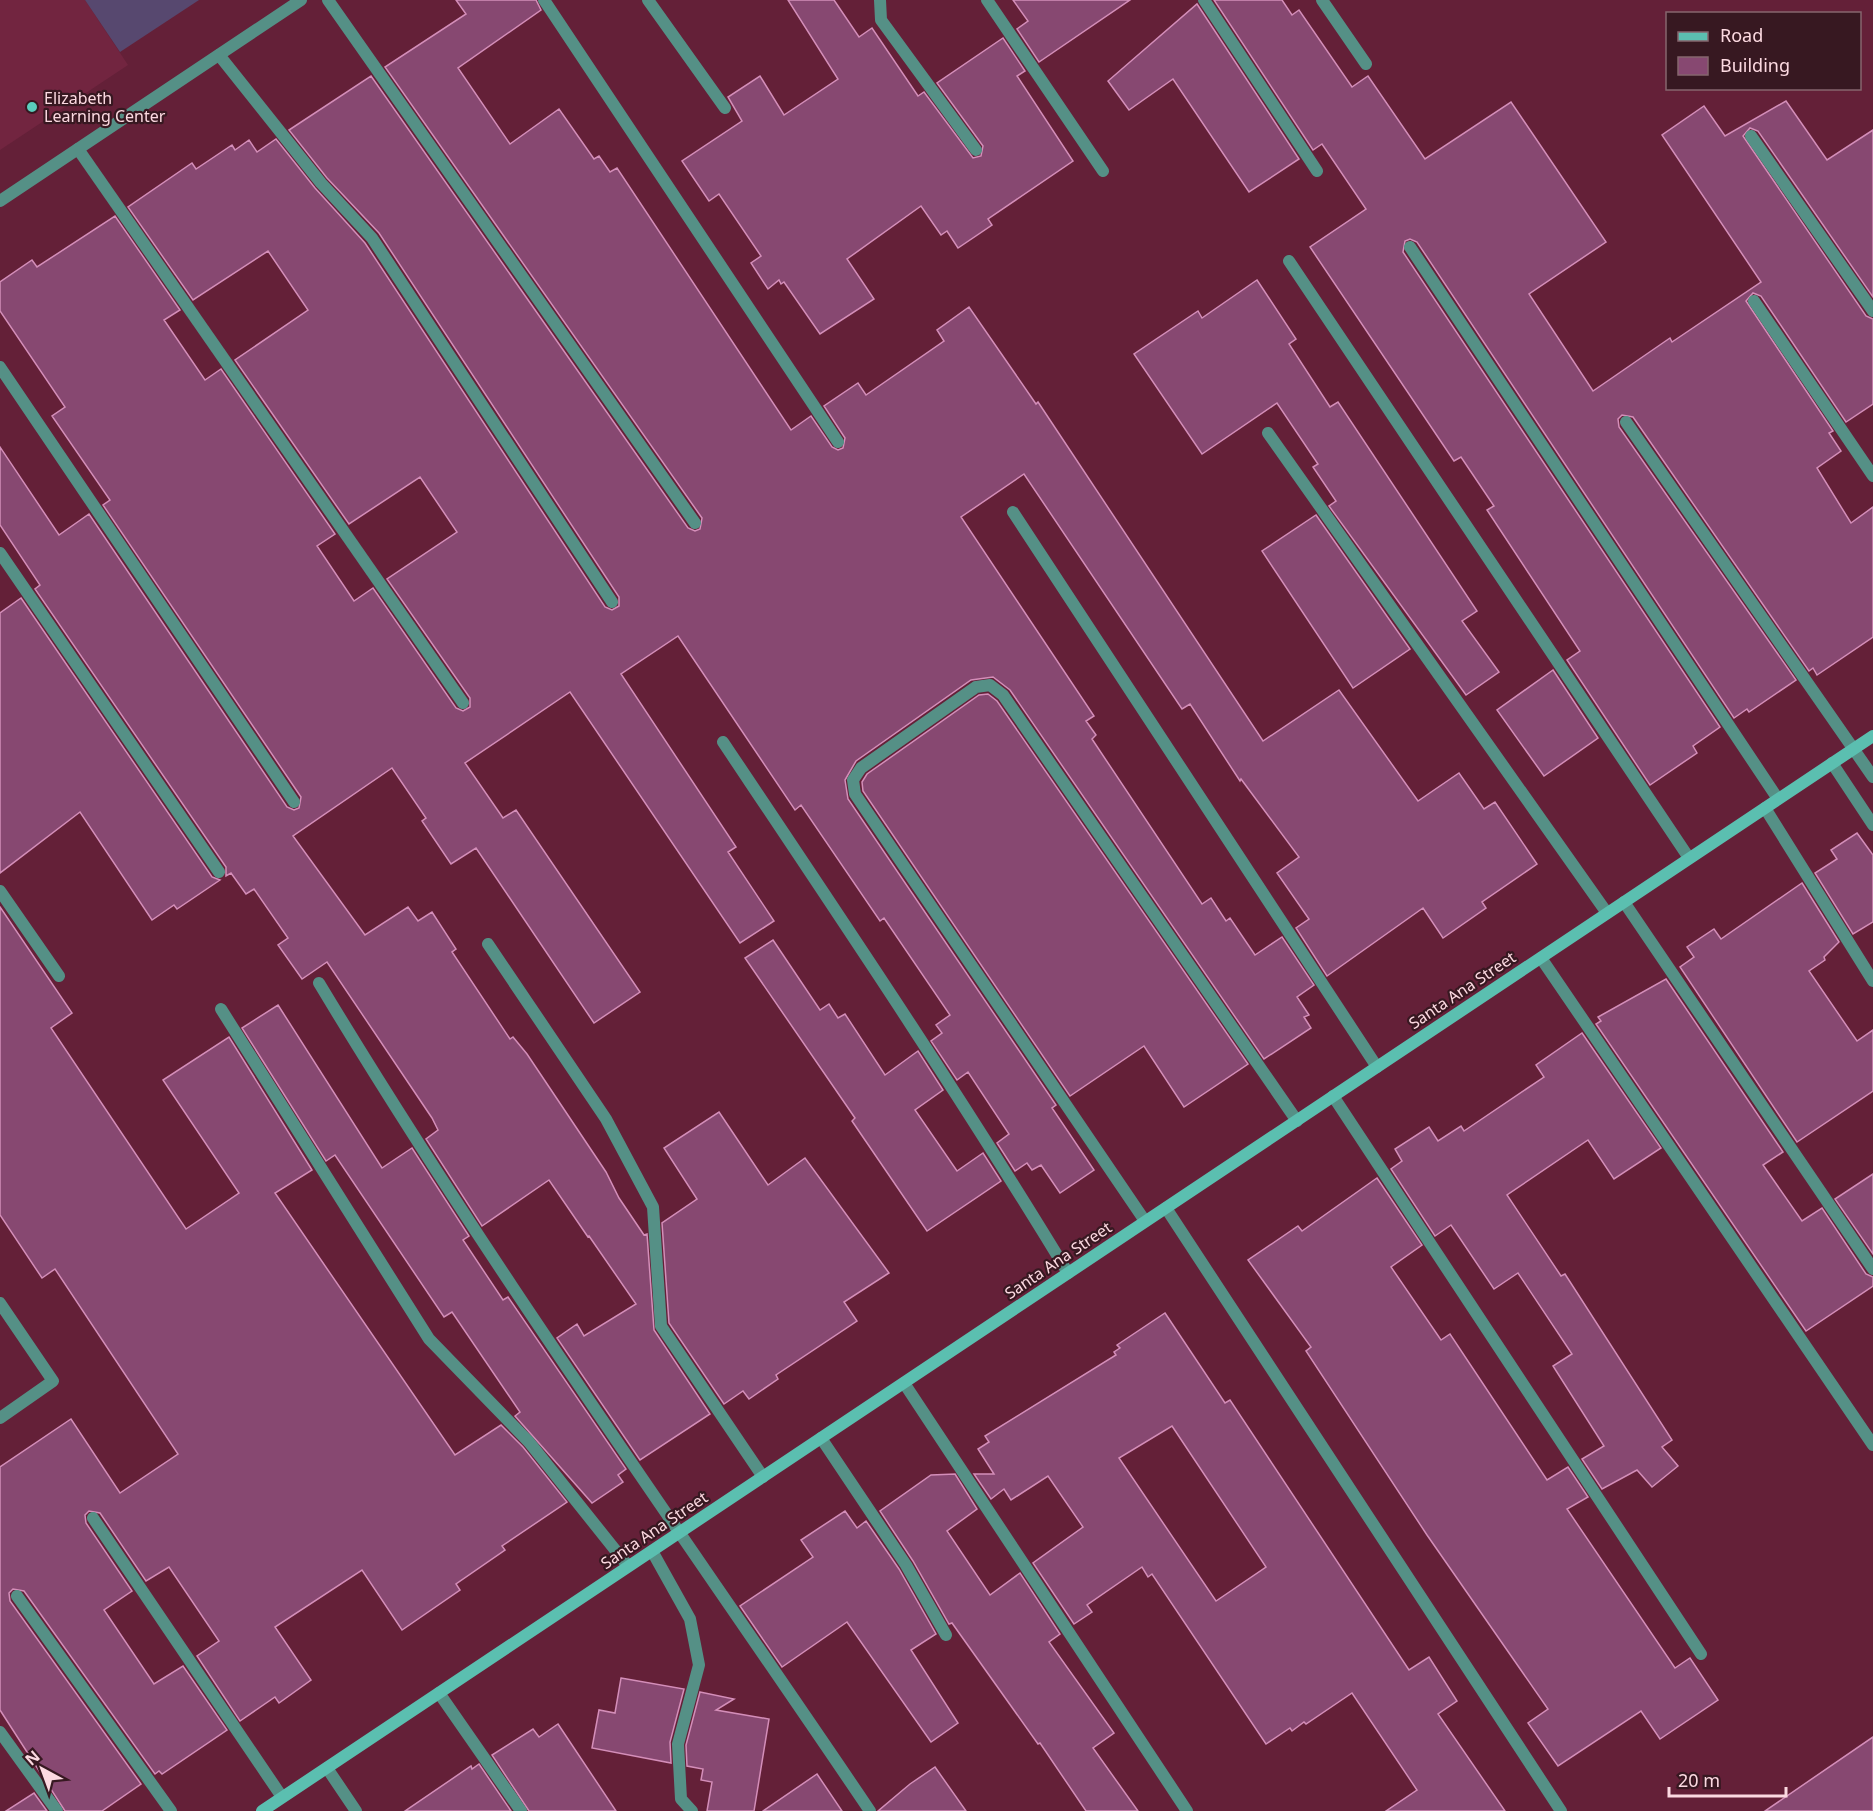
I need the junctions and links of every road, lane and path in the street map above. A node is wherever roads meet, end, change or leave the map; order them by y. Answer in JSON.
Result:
{"nodes":[{"id":1,"x":301,"y":0,"type":"edge"},
{"id":2,"x":328,"y":0,"type":"edge"},
{"id":3,"x":544,"y":0,"type":"edge"},
{"id":4,"x":648,"y":0,"type":"edge"},
{"id":5,"x":880,"y":0,"type":"edge"},
{"id":6,"x":987,"y":0,"type":"edge"},
{"id":7,"x":1204,"y":0,"type":"edge"},
{"id":8,"x":1322,"y":0,"type":"edge"},
{"id":9,"x":219,"y":55,"type":"junction"},
{"id":10,"x":1366,"y":64,"type":"dead end"},
{"id":11,"x":725,"y":108,"type":"dead end"},
{"id":12,"x":1751,"y":136,"type":"dead end"},
{"id":13,"x":78,"y":149,"type":"junction"},
{"id":14,"x":976,"y":150,"type":"dead end"},
{"id":15,"x":1103,"y":171,"type":"dead end"},
{"id":16,"x":1317,"y":171,"type":"dead end"},
{"id":17,"x":0,"y":201,"type":"edge"},
{"id":18,"x":1410,"y":247,"type":"dead end"},
{"id":19,"x":1289,"y":261,"type":"dead end"},
{"id":20,"x":1755,"y":301,"type":"dead end"},
{"id":21,"x":1873,"y":311,"type":"edge"},
{"id":22,"x":0,"y":367,"type":"edge"},
{"id":23,"x":1626,"y":422,"type":"dead end"},
{"id":24,"x":1268,"y":433,"type":"dead end"},
{"id":25,"x":838,"y":442,"type":"dead end"},
{"id":26,"x":1873,"y":476,"type":"edge"},
{"id":27,"x":1013,"y":512,"type":"dead end"},
{"id":28,"x":695,"y":523,"type":"dead end"},
{"id":29,"x":0,"y":553,"type":"edge"},
{"id":30,"x":612,"y":602,"type":"dead end"},
{"id":31,"x":463,"y":703,"type":"dead end"},
{"id":32,"x":1873,"y":736,"type":"edge"},
{"id":33,"x":723,"y":742,"type":"dead end"},
{"id":34,"x":1854,"y":748,"type":"junction"},
{"id":35,"x":1832,"y":763,"type":"junction"},
{"id":36,"x":1873,"y":777,"type":"edge"},
{"id":37,"x":1778,"y":799,"type":"junction"},
{"id":38,"x":294,"y":802,"type":"dead end"},
{"id":39,"x":1765,"y":808,"type":"junction"},
{"id":40,"x":1873,"y":825,"type":"edge"},
{"id":41,"x":1689,"y":858,"type":"junction"},
{"id":42,"x":219,"y":872,"type":"dead end"},
{"id":43,"x":0,"y":891,"type":"edge"},
{"id":44,"x":1624,"y":902,"type":"junction"},
{"id":45,"x":1607,"y":913,"type":"junction"},
{"id":46,"x":488,"y":944,"type":"dead end"},
{"id":47,"x":1541,"y":958,"type":"junction"},
{"id":48,"x":59,"y":976,"type":"dead end"},
{"id":49,"x":1873,"y":981,"type":"edge"},
{"id":50,"x":319,"y":983,"type":"dead end"},
{"id":51,"x":221,"y":1009,"type":"dead end"},
{"id":52,"x":1377,"y":1067,"type":"junction"},
{"id":53,"x":1333,"y":1096,"type":"junction"},
{"id":54,"x":1297,"y":1121,"type":"junction"},
{"id":55,"x":1166,"y":1208,"type":"junction"},
{"id":56,"x":1145,"y":1221,"type":"junction"},
{"id":57,"x":1873,"y":1269,"type":"edge"},
{"id":58,"x":1068,"y":1273,"type":"junction"},
{"id":59,"x":0,"y":1303,"type":"edge"},
{"id":60,"x":904,"y":1383,"type":"junction"},
{"id":61,"x":0,"y":1418,"type":"edge"},
{"id":62,"x":821,"y":1437,"type":"junction"},
{"id":63,"x":1873,"y":1445,"type":"edge"},
{"id":64,"x":763,"y":1477,"type":"junction"},
{"id":65,"x":93,"y":1518,"type":"dead end"},
{"id":66,"x":681,"y":1532,"type":"junction"},
{"id":67,"x":652,"y":1551,"type":"junction"},
{"id":68,"x":628,"y":1566,"type":"junction"},
{"id":69,"x":16,"y":1596,"type":"dead end"},
{"id":70,"x":946,"y":1635,"type":"dead end"},
{"id":71,"x":1701,"y":1654,"type":"dead end"},
{"id":72,"x":439,"y":1693,"type":"junction"},
{"id":73,"x":0,"y":1732,"type":"edge"},
{"id":74,"x":327,"y":1768,"type":"junction"},
{"id":75,"x":282,"y":1797,"type":"junction"},
{"id":76,"x":57,"y":1811,"type":"edge"},
{"id":77,"x":171,"y":1811,"type":"edge"},
{"id":78,"x":261,"y":1811,"type":"edge"},
{"id":79,"x":356,"y":1811,"type":"edge"},
{"id":80,"x":521,"y":1811,"type":"edge"},
{"id":81,"x":692,"y":1811,"type":"edge"},
{"id":82,"x":870,"y":1811,"type":"edge"},
{"id":83,"x":1187,"y":1811,"type":"edge"},
{"id":84,"x":1561,"y":1811,"type":"edge"}],
"edges":[{"from":1,"to":9,"type":"street"},
{"from":2,"to":28,"type":"street"},
{"from":3,"to":25,"type":"street"},
{"from":4,"to":11,"type":"street"},
{"from":5,"to":14,"type":"street"},
{"from":6,"to":15,"type":"street"},
{"from":7,"to":16,"type":"street"},
{"from":8,"to":10,"type":"street"},
{"from":9,"to":13,"type":"street"},
{"from":9,"to":30,"type":"street"},
{"from":12,"to":21,"type":"street"},
{"from":13,"to":17,"type":"street"},
{"from":13,"to":31,"type":"street"},
{"from":18,"to":37,"type":"street"},
{"from":19,"to":41,"type":"street"},
{"from":20,"to":26,"type":"street"},
{"from":22,"to":38,"type":"street"},
{"from":23,"to":34,"type":"street"},
{"from":24,"to":45,"type":"street"},
{"from":27,"to":52,"type":"street"},
{"from":29,"to":42,"type":"street"},
{"from":32,"to":34,"type":"street","name":"Santa Ana Street"},
{"from":33,"to":58,"type":"street"},
{"from":34,"to":35,"type":"street","name":"Santa Ana Street"},
{"from":34,"to":36,"type":"street"},
{"from":35,"to":37,"type":"street","name":"Santa Ana Street"},
{"from":35,"to":40,"type":"street"},
{"from":37,"to":39,"type":"street","name":"Santa Ana Street"},
{"from":39,"to":41,"type":"street","name":"Santa Ana Street"},
{"from":39,"to":49,"type":"street"},
{"from":41,"to":44,"type":"street","name":"Santa Ana Street"},
{"from":43,"to":48,"type":"street"},
{"from":44,"to":45,"type":"street","name":"Santa Ana Street"},
{"from":44,"to":57,"type":"street"},
{"from":45,"to":47,"type":"street","name":"Santa Ana Street"},
{"from":46,"to":64,"type":"street"},
{"from":47,"to":52,"type":"street","name":"Santa Ana Street"},
{"from":47,"to":63,"type":"street"},
{"from":50,"to":66,"type":"street"},
{"from":51,"to":68,"type":"street"},
{"from":52,"to":53,"type":"street","name":"Santa Ana Street"},
{"from":53,"to":54,"type":"street","name":"Santa Ana Street"},
{"from":53,"to":71,"type":"street"},
{"from":54,"to":55,"type":"street","name":"Santa Ana Street"},
{"from":54,"to":56,"type":"street"},
{"from":55,"to":56,"type":"street","name":"Santa Ana Street"},
{"from":55,"to":84,"type":"street"},
{"from":56,"to":58,"type":"street","name":"Santa Ana Street"},
{"from":58,"to":60,"type":"street","name":"Santa Ana Street"},
{"from":59,"to":61,"type":"street"},
{"from":60,"to":62,"type":"street","name":"Santa Ana Street"},
{"from":60,"to":83,"type":"street"},
{"from":62,"to":64,"type":"street","name":"Santa Ana Street"},
{"from":62,"to":70,"type":"street"},
{"from":64,"to":66,"type":"street","name":"Santa Ana Street"},
{"from":65,"to":75,"type":"street"},
{"from":66,"to":67,"type":"street","name":"Santa Ana Street"},
{"from":66,"to":82,"type":"street"},
{"from":67,"to":68,"type":"street","name":"Santa Ana Street"},
{"from":67,"to":81,"type":"street"},
{"from":68,"to":72,"type":"street","name":"Santa Ana Street"},
{"from":69,"to":77,"type":"street"},
{"from":72,"to":74,"type":"street","name":"Santa Ana Street"},
{"from":72,"to":80,"type":"street"},
{"from":73,"to":76,"type":"street"},
{"from":74,"to":75,"type":"street","name":"Santa Ana Street"},
{"from":74,"to":79,"type":"street"},
{"from":75,"to":78,"type":"street","name":"Santa Ana Street"}]}
